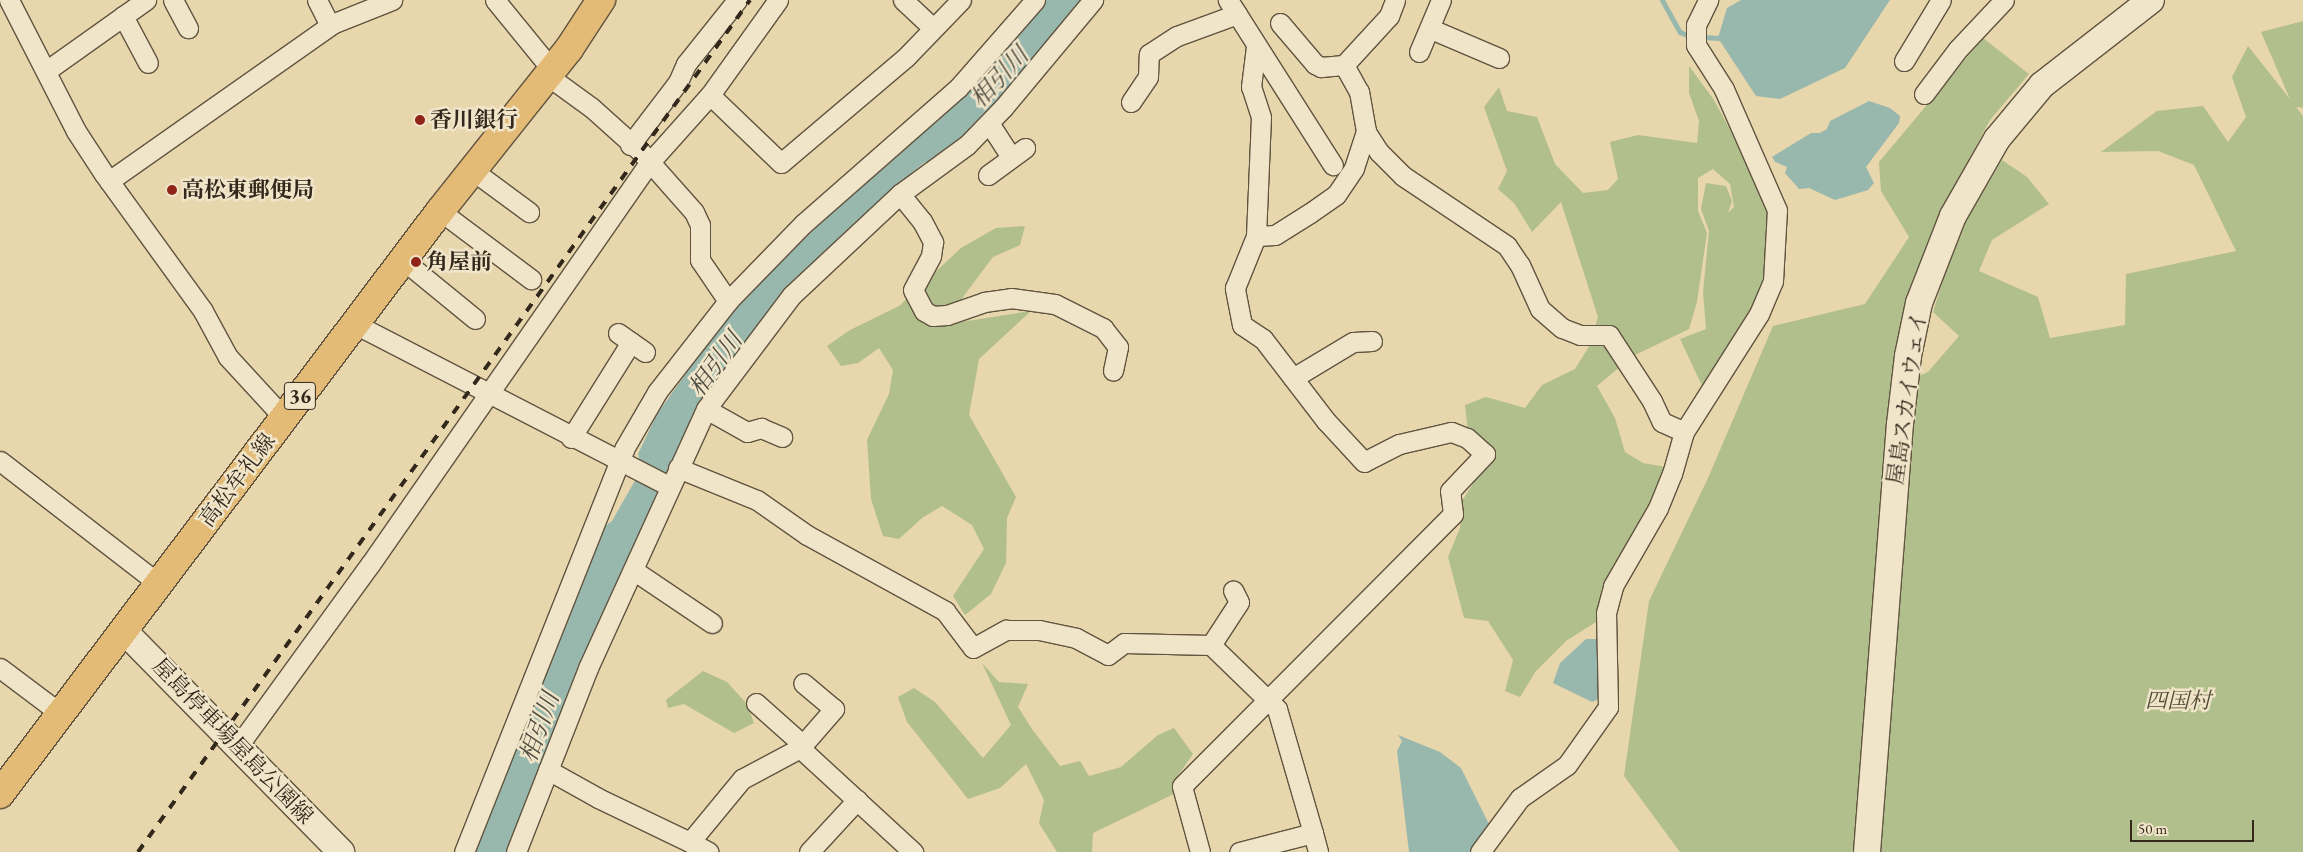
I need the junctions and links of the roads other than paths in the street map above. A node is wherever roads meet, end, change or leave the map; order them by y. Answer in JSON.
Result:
{"nodes":[{"id":1,"x":9,"y":0,"type":"edge"},
{"id":2,"x":146,"y":0,"type":"edge"},
{"id":3,"x":173,"y":0,"type":"edge"},
{"id":4,"x":317,"y":0,"type":"edge"},
{"id":5,"x":392,"y":0,"type":"edge"},
{"id":6,"x":495,"y":0,"type":"edge"},
{"id":7,"x":602,"y":0,"type":"edge"},
{"id":8,"x":737,"y":0,"type":"edge"},
{"id":9,"x":778,"y":0,"type":"edge"},
{"id":10,"x":903,"y":0,"type":"edge"},
{"id":11,"x":960,"y":0,"type":"edge"},
{"id":12,"x":1035,"y":0,"type":"edge"},
{"id":13,"x":1093,"y":0,"type":"edge"},
{"id":14,"x":1395,"y":0,"type":"edge"},
{"id":15,"x":1441,"y":0,"type":"edge"},
{"id":16,"x":1708,"y":0,"type":"edge"},
{"id":17,"x":1941,"y":0,"type":"edge"},
{"id":18,"x":2004,"y":0,"type":"edge"},
{"id":19,"x":2151,"y":0,"type":"edge"},
{"id":20,"x":1233,"y":7,"type":"edge"},
{"id":21,"x":123,"y":16,"type":"junction"},
{"id":22,"x":1280,"y":23,"type":"dead end"},
{"id":23,"x":330,"y":25,"type":"junction"},
{"id":24,"x":188,"y":28,"type":"dead end"},
{"id":25,"x":933,"y":28,"type":"junction"},
{"id":26,"x":1431,"y":28,"type":"junction"},
{"id":27,"x":1256,"y":48,"type":"junction"},
{"id":28,"x":1419,"y":52,"type":"dead end"},
{"id":29,"x":1499,"y":58,"type":"dead end"},
{"id":30,"x":1904,"y":61,"type":"dead end"},
{"id":31,"x":148,"y":63,"type":"dead end"},
{"id":32,"x":1344,"y":65,"type":"junction"},
{"id":33,"x":46,"y":71,"type":"junction"},
{"id":34,"x":550,"y":73,"type":"junction"},
{"id":35,"x":1924,"y":94,"type":"dead end"},
{"id":36,"x":710,"y":95,"type":"junction"},
{"id":37,"x":1131,"y":102,"type":"dead end"},
{"id":38,"x":989,"y":123,"type":"junction"},
{"id":39,"x":1366,"y":132,"type":"junction"},
{"id":40,"x":630,"y":144,"type":"junction"},
{"id":41,"x":650,"y":162,"type":"junction"},
{"id":42,"x":1333,"y":165,"type":"dead end"},
{"id":43,"x":472,"y":170,"type":"junction"},
{"id":44,"x":988,"y":175,"type":"dead end"},
{"id":45,"x":109,"y":181,"type":"junction"},
{"id":46,"x":900,"y":194,"type":"junction"},
{"id":47,"x":440,"y":211,"type":"junction"},
{"id":48,"x":529,"y":212,"type":"dead end"},
{"id":49,"x":1256,"y":236,"type":"junction"},
{"id":50,"x":403,"y":260,"type":"junction"},
{"id":51,"x":531,"y":279,"type":"dead end"},
{"id":52,"x":728,"y":301,"type":"junction"},
{"id":53,"x":475,"y":319,"type":"dead end"},
{"id":54,"x":355,"y":324,"type":"junction"},
{"id":55,"x":1372,"y":341,"type":"dead end"},
{"id":56,"x":631,"y":342,"type":"dead end"},
{"id":57,"x":1113,"y":370,"type":"dead end"},
{"id":58,"x":1293,"y":378,"type":"junction"},
{"id":59,"x":488,"y":393,"type":"junction"},
{"id":60,"x":706,"y":409,"type":"junction"},
{"id":61,"x":284,"y":418,"type":"junction"},
{"id":62,"x":1684,"y":432,"type":"junction"},
{"id":63,"x":782,"y":437,"type":"dead end"},
{"id":64,"x":571,"y":438,"type":"junction"},
{"id":65,"x":0,"y":461,"type":"edge"},
{"id":66,"x":626,"y":466,"type":"junction"},
{"id":67,"x":678,"y":468,"type":"junction"},
{"id":68,"x":667,"y":485,"type":"junction"},
{"id":69,"x":633,"y":570,"type":"junction"},
{"id":70,"x":159,"y":584,"type":"junction"},
{"id":71,"x":1233,"y":590,"type":"dead end"},
{"id":72,"x":712,"y":622,"type":"dead end"},
{"id":73,"x":124,"y":631,"type":"junction"},
{"id":74,"x":1211,"y":645,"type":"junction"},
{"id":75,"x":0,"y":668,"type":"edge"},
{"id":76,"x":803,"y":683,"type":"dead end"},
{"id":77,"x":1267,"y":700,"type":"junction"},
{"id":78,"x":756,"y":703,"type":"dead end"},
{"id":79,"x":61,"y":714,"type":"junction"},
{"id":80,"x":238,"y":746,"type":"junction"},
{"id":81,"x":801,"y":746,"type":"junction"},
{"id":82,"x":548,"y":770,"type":"junction"},
{"id":83,"x":0,"y":794,"type":"edge"},
{"id":84,"x":856,"y":800,"type":"junction"},
{"id":85,"x":1313,"y":833,"type":"junction"},
{"id":86,"x":690,"y":842,"type":"junction"},
{"id":87,"x":341,"y":852,"type":"edge"},
{"id":88,"x":464,"y":852,"type":"edge"},
{"id":89,"x":516,"y":852,"type":"edge"},
{"id":90,"x":709,"y":852,"type":"edge"},
{"id":91,"x":809,"y":852,"type":"edge"},
{"id":92,"x":913,"y":852,"type":"edge"},
{"id":93,"x":1200,"y":852,"type":"edge"},
{"id":94,"x":1239,"y":852,"type":"edge"},
{"id":95,"x":1318,"y":852,"type":"edge"},
{"id":96,"x":1480,"y":852,"type":"edge"},
{"id":97,"x":1867,"y":852,"type":"edge"}],
"edges":[{"from":1,"to":33,"type":"street"},
{"from":2,"to":21,"type":"street"},
{"from":3,"to":24,"type":"street"},
{"from":4,"to":23,"type":"street"},
{"from":5,"to":23,"type":"street"},
{"from":6,"to":34,"type":"street"},
{"from":7,"to":34,"type":"main road","name":"高松牟礼線","number":"36"},
{"from":8,"to":40,"type":"street"},
{"from":9,"to":36,"type":"street"},
{"from":10,"to":25,"type":"street"},
{"from":11,"to":25,"type":"street"},
{"from":12,"to":52,"type":"street"},
{"from":13,"to":38,"type":"street"},
{"from":14,"to":32,"type":"street"},
{"from":15,"to":26,"type":"street"},
{"from":16,"to":62,"type":"street"},
{"from":17,"to":30,"type":"street"},
{"from":18,"to":35,"type":"street"},
{"from":19,"to":97,"type":"street","name":"屋島スカイウェイ"},
{"from":20,"to":27,"type":"street"},
{"from":20,"to":37,"type":"street"},
{"from":21,"to":31,"type":"street"},
{"from":21,"to":33,"type":"street"},
{"from":22,"to":32,"type":"street"},
{"from":23,"to":45,"type":"street"},
{"from":25,"to":36,"type":"street"},
{"from":26,"to":28,"type":"street"},
{"from":26,"to":29,"type":"street"},
{"from":27,"to":42,"type":"street"},
{"from":27,"to":49,"type":"street"},
{"from":32,"to":39,"type":"street"},
{"from":33,"to":45,"type":"street"},
{"from":34,"to":40,"type":"street"},
{"from":34,"to":43,"type":"main road","name":"高松牟礼線","number":"36"},
{"from":36,"to":41,"type":"street"},
{"from":38,"to":44,"type":"street"},
{"from":38,"to":46,"type":"street"},
{"from":39,"to":49,"type":"street"},
{"from":39,"to":62,"type":"street"},
{"from":40,"to":41,"type":"street"},
{"from":41,"to":52,"type":"street"},
{"from":41,"to":59,"type":"street"},
{"from":43,"to":47,"type":"main road","name":"高松牟礼線","number":"36"},
{"from":43,"to":48,"type":"street"},
{"from":45,"to":61,"type":"street"},
{"from":46,"to":57,"type":"street"},
{"from":46,"to":60,"type":"street"},
{"from":47,"to":50,"type":"main road","name":"高松牟礼線","number":"36"},
{"from":47,"to":51,"type":"street"},
{"from":49,"to":58,"type":"street"},
{"from":50,"to":53,"type":"street"},
{"from":50,"to":54,"type":"main road","name":"高松牟礼線","number":"36"},
{"from":52,"to":66,"type":"street"},
{"from":54,"to":59,"type":"street"},
{"from":54,"to":61,"type":"main road","name":"高松牟礼線","number":"36"},
{"from":55,"to":58,"type":"street"},
{"from":56,"to":64,"type":"street"},
{"from":58,"to":77,"type":"street"},
{"from":59,"to":64,"type":"street"},
{"from":59,"to":80,"type":"street"},
{"from":60,"to":63,"type":"street"},
{"from":60,"to":67,"type":"street"},
{"from":61,"to":70,"type":"main road","name":"高松牟礼線","number":"36"},
{"from":62,"to":96,"type":"street"},
{"from":64,"to":66,"type":"street"},
{"from":65,"to":70,"type":"street"},
{"from":66,"to":68,"type":"street"},
{"from":66,"to":88,"type":"street"},
{"from":67,"to":68,"type":"street"},
{"from":67,"to":74,"type":"street"},
{"from":68,"to":69,"type":"street"},
{"from":69,"to":72,"type":"street"},
{"from":69,"to":82,"type":"street"},
{"from":70,"to":73,"type":"main road","name":"高松牟礼線","number":"36"},
{"from":71,"to":74,"type":"street"},
{"from":73,"to":79,"type":"main road","name":"高松牟礼線","number":"36"},
{"from":73,"to":80,"type":"street","name":"屋島停車場屋島公園線"},
{"from":74,"to":77,"type":"street"},
{"from":75,"to":79,"type":"street"},
{"from":76,"to":81,"type":"street"},
{"from":77,"to":85,"type":"street"},
{"from":77,"to":93,"type":"street"},
{"from":78,"to":81,"type":"street"},
{"from":79,"to":83,"type":"main road","name":"高松牟礼線","number":"36"},
{"from":80,"to":87,"type":"street","name":"屋島停車場屋島公園線"},
{"from":81,"to":84,"type":"street"},
{"from":81,"to":86,"type":"street"},
{"from":82,"to":86,"type":"street"},
{"from":82,"to":89,"type":"street"},
{"from":84,"to":91,"type":"street"},
{"from":84,"to":92,"type":"street"},
{"from":85,"to":94,"type":"street"},
{"from":85,"to":95,"type":"street"},
{"from":86,"to":90,"type":"street"}]}
